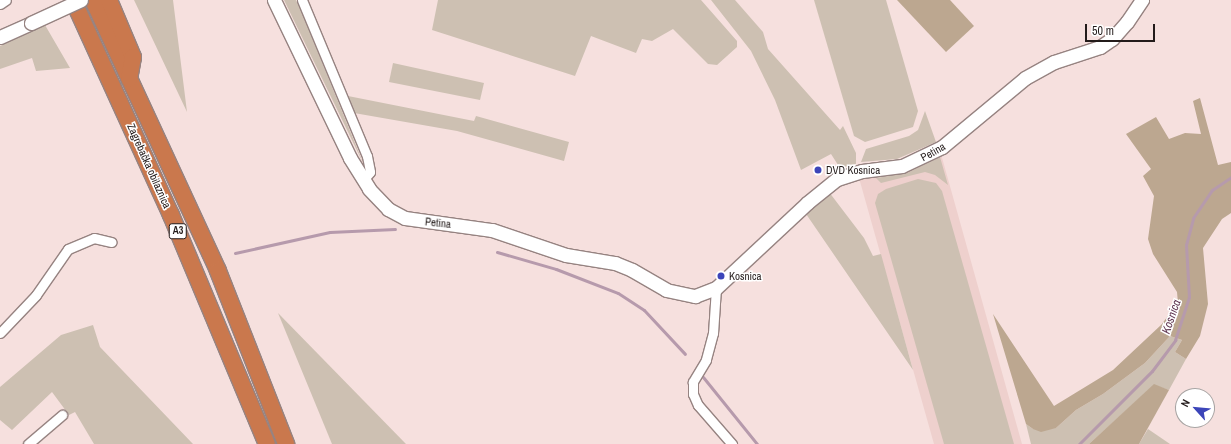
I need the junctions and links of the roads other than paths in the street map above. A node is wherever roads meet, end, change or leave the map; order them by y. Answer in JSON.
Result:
{"nodes":[{"id":1,"x":6,"y":0,"type":"edge"},
{"id":2,"x":62,"y":0,"type":"edge"},
{"id":3,"x":73,"y":0,"type":"edge"},
{"id":4,"x":81,"y":0,"type":"edge"},
{"id":5,"x":93,"y":0,"type":"edge"},
{"id":6,"x":109,"y":0,"type":"edge"},
{"id":7,"x":274,"y":0,"type":"edge"},
{"id":8,"x":302,"y":0,"type":"edge"},
{"id":9,"x":1142,"y":0,"type":"edge"},
{"id":10,"x":0,"y":4,"type":"edge"},
{"id":11,"x":0,"y":37,"type":"edge"},
{"id":12,"x":97,"y":52,"type":"junction"},
{"id":13,"x":129,"y":79,"type":"junction"},
{"id":14,"x":363,"y":180,"type":"junction"},
{"id":15,"x":112,"y":242,"type":"dead end"},
{"id":16,"x":716,"y":288,"type":"junction"},
{"id":17,"x":0,"y":333,"type":"edge"},
{"id":18,"x":62,"y":415,"type":"dead end"},
{"id":19,"x":28,"y":444,"type":"edge"},
{"id":20,"x":267,"y":444,"type":"edge"},
{"id":21,"x":286,"y":444,"type":"edge"},
{"id":22,"x":732,"y":444,"type":"edge"}],
"edges":[{"from":1,"to":10,"type":"street"},
{"from":2,"to":12,"type":"highway"},
{"from":3,"to":12,"type":"highway","name":"Zagrebačka obilaznica","number":"A3"},
{"from":4,"to":11,"type":"street","bridge":true},
{"from":5,"to":13,"type":"highway","name":"Zagrebačka obilaznica","number":"A3"},
{"from":6,"to":13,"type":"highway"},
{"from":7,"to":14,"type":"street","name":"Petina"},
{"from":8,"to":14,"type":"street"},
{"from":9,"to":16,"type":"street","name":"Petina"},
{"from":12,"to":20,"type":"highway","name":"Zagrebačka obilaznica","number":"A3"},
{"from":13,"to":21,"type":"highway","name":"Zagrebačka obilaznica","number":"A3"},
{"from":14,"to":16,"type":"street","name":"Petina"},
{"from":15,"to":17,"type":"street"},
{"from":16,"to":22,"type":"street"},
{"from":18,"to":19,"type":"street"}]}
